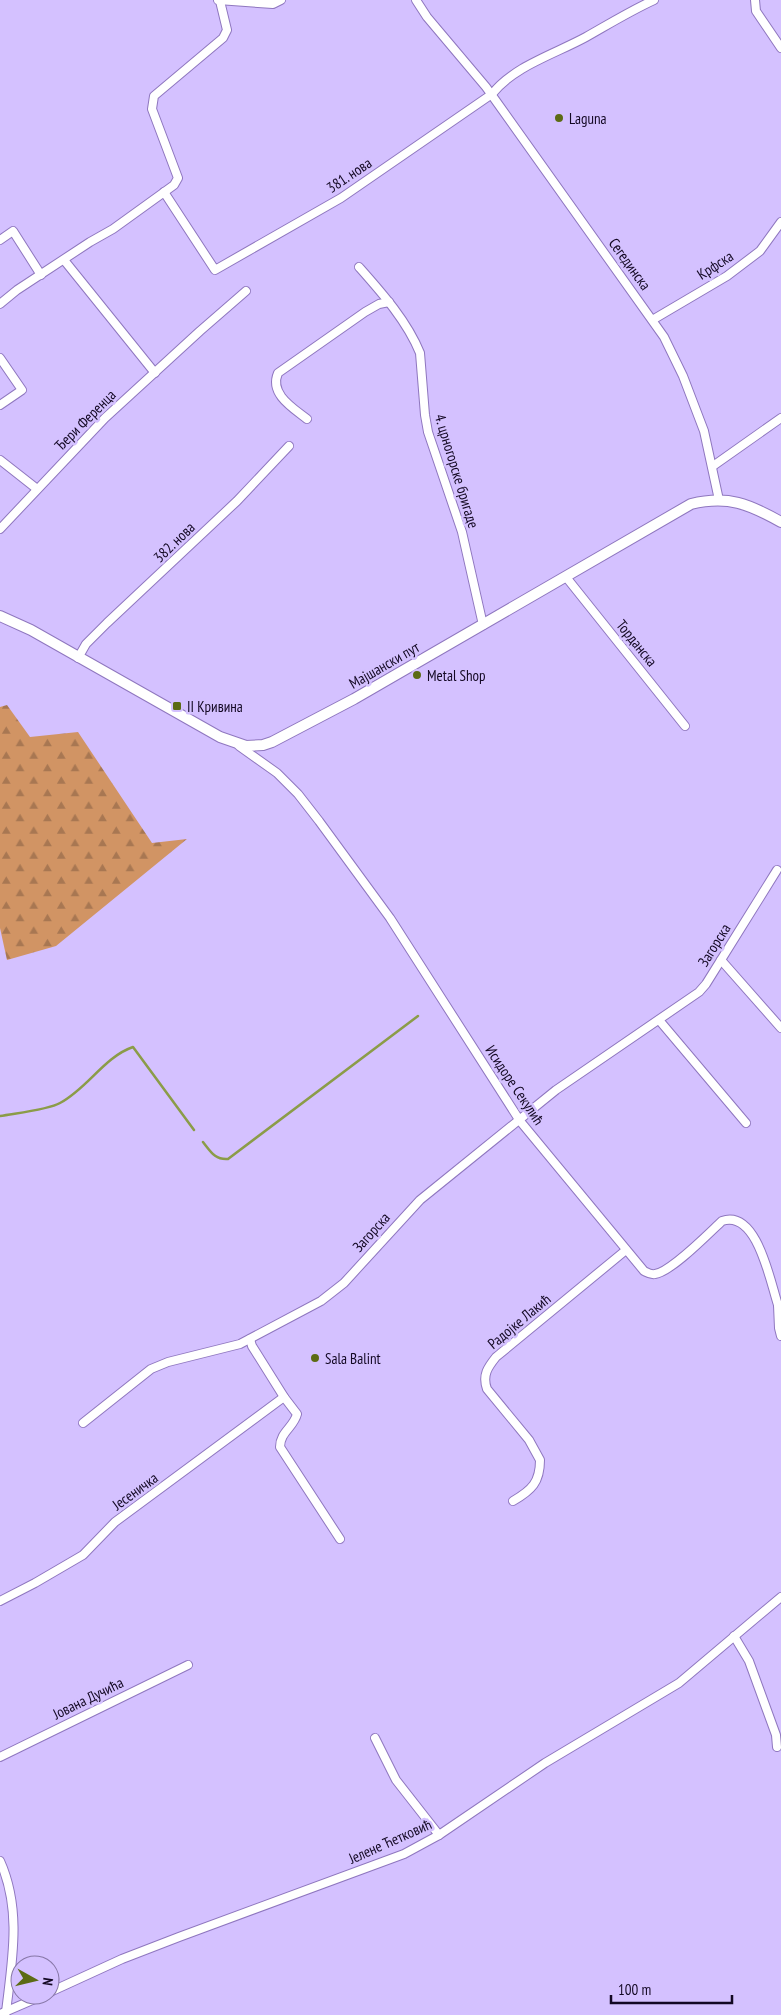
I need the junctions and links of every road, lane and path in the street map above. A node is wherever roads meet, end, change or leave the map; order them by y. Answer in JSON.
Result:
{"nodes":[{"id":1,"x":281,"y":0,"type":"edge"},
{"id":2,"x":416,"y":0,"type":"edge"},
{"id":3,"x":654,"y":0,"type":"edge"},
{"id":4,"x":755,"y":0,"type":"edge"},
{"id":5,"x":219,"y":1,"type":"edge"},
{"id":6,"x":780,"y":43,"type":"edge"},
{"id":7,"x":492,"y":94,"type":"junction"},
{"id":8,"x":164,"y":192,"type":"junction"},
{"id":9,"x":781,"y":222,"type":"edge"},
{"id":10,"x":0,"y":240,"type":"edge"},
{"id":11,"x":64,"y":260,"type":"junction"},
{"id":12,"x":359,"y":267,"type":"dead end"},
{"id":13,"x":41,"y":275,"type":"junction"},
{"id":14,"x":246,"y":290,"type":"dead end"},
{"id":15,"x":389,"y":302,"type":"junction"},
{"id":16,"x":0,"y":304,"type":"edge"},
{"id":17,"x":654,"y":319,"type":"junction"},
{"id":18,"x":0,"y":358,"type":"edge"},
{"id":19,"x":155,"y":373,"type":"junction"},
{"id":20,"x":0,"y":404,"type":"edge"},
{"id":21,"x":781,"y":418,"type":"edge"},
{"id":22,"x":307,"y":419,"type":"dead end"},
{"id":23,"x":290,"y":446,"type":"dead end"},
{"id":24,"x":0,"y":460,"type":"edge"},
{"id":25,"x":713,"y":466,"type":"junction"},
{"id":26,"x":37,"y":489,"type":"junction"},
{"id":27,"x":719,"y":500,"type":"junction"},
{"id":28,"x":781,"y":522,"type":"edge"},
{"id":29,"x":0,"y":529,"type":"edge"},
{"id":30,"x":566,"y":577,"type":"junction"},
{"id":31,"x":0,"y":616,"type":"edge"},
{"id":32,"x":483,"y":625,"type":"junction"},
{"id":33,"x":78,"y":658,"type":"junction"},
{"id":34,"x":685,"y":726,"type":"dead end"},
{"id":35,"x":238,"y":745,"type":"junction"},
{"id":36,"x":777,"y":870,"type":"dead end"},
{"id":37,"x":721,"y":960,"type":"junction"},
{"id":38,"x":659,"y":1020,"type":"junction"},
{"id":39,"x":781,"y":1028,"type":"edge"},
{"id":40,"x":520,"y":1121,"type":"junction"},
{"id":41,"x":746,"y":1123,"type":"dead end"},
{"id":42,"x":626,"y":1250,"type":"junction"},
{"id":43,"x":779,"y":1306,"type":"edge"},
{"id":44,"x":781,"y":1336,"type":"edge"},
{"id":45,"x":250,"y":1340,"type":"junction"},
{"id":46,"x":284,"y":1397,"type":"junction"},
{"id":47,"x":83,"y":1423,"type":"dead end"},
{"id":48,"x":513,"y":1501,"type":"dead end"},
{"id":49,"x":340,"y":1539,"type":"dead end"},
{"id":50,"x":781,"y":1597,"type":"edge"},
{"id":51,"x":0,"y":1601,"type":"edge"},
{"id":52,"x":734,"y":1636,"type":"junction"},
{"id":53,"x":188,"y":1665,"type":"dead end"},
{"id":54,"x":375,"y":1738,"type":"dead end"},
{"id":55,"x":777,"y":1747,"type":"dead end"},
{"id":56,"x":0,"y":1757,"type":"edge"},
{"id":57,"x":439,"y":1835,"type":"junction"},
{"id":58,"x":0,"y":1861,"type":"edge"},
{"id":59,"x":60,"y":1987,"type":"edge"},
{"id":60,"x":21,"y":2005,"type":"edge"},
{"id":61,"x":3,"y":2013,"type":"edge"}],
"edges":[{"from":1,"to":5,"type":"street"},
{"from":2,"to":7,"type":"street","name":"Сегединска"},
{"from":3,"to":7,"type":"street"},
{"from":4,"to":6,"type":"street"},
{"from":5,"to":8,"type":"street"},
{"from":7,"to":8,"type":"street","name":"381. нова"},
{"from":7,"to":17,"type":"street","name":"Сегединска"},
{"from":8,"to":11,"type":"street"},
{"from":9,"to":17,"type":"street","name":"Крфска"},
{"from":10,"to":13,"type":"street"},
{"from":11,"to":13,"type":"street"},
{"from":11,"to":19,"type":"street"},
{"from":12,"to":15,"type":"street","name":"4. црногорске бригаде"},
{"from":13,"to":16,"type":"street"},
{"from":14,"to":19,"type":"street","name":"Ђери Ференца"},
{"from":15,"to":22,"type":"street"},
{"from":15,"to":32,"type":"street","name":"4. црногорске бригаде"},
{"from":17,"to":25,"type":"street","name":"Сегединска"},
{"from":18,"to":20,"type":"street"},
{"from":19,"to":26,"type":"street","name":"Ђери Ференца"},
{"from":21,"to":25,"type":"street"},
{"from":23,"to":33,"type":"street","name":"382. нова"},
{"from":24,"to":26,"type":"street"},
{"from":25,"to":27,"type":"street","name":"Сегединска"},
{"from":26,"to":29,"type":"street","name":"Ђери Ференца"},
{"from":27,"to":28,"type":"street","name":"Мајшански пут"},
{"from":27,"to":30,"type":"street","name":"Мајшански пут"},
{"from":30,"to":32,"type":"street","name":"Мајшански пут"},
{"from":30,"to":34,"type":"street","name":"Торданска"},
{"from":31,"to":33,"type":"street","name":"Мајшански пут"},
{"from":32,"to":35,"type":"street","name":"Мајшански пут"},
{"from":33,"to":35,"type":"street","name":"Мајшански пут"},
{"from":35,"to":40,"type":"street","name":"Исидоре Секулић"},
{"from":36,"to":37,"type":"street","name":"Загорска"},
{"from":37,"to":38,"type":"street","name":"Загорска"},
{"from":37,"to":39,"type":"street"},
{"from":38,"to":40,"type":"street","name":"Загорска"},
{"from":38,"to":41,"type":"street"},
{"from":40,"to":42,"type":"street","name":"Исидоре Секулић"},
{"from":40,"to":45,"type":"street","name":"Загорска"},
{"from":42,"to":43,"type":"street","name":"Исидоре Секулић"},
{"from":42,"to":48,"type":"street","name":"Радојке Лакић"},
{"from":43,"to":44,"type":"street"},
{"from":45,"to":46,"type":"street"},
{"from":45,"to":47,"type":"street","name":"Загорска"},
{"from":46,"to":49,"type":"street"},
{"from":46,"to":51,"type":"street","name":"Јесеничка"},
{"from":50,"to":52,"type":"street","name":"Јелене Ћетковић"},
{"from":52,"to":55,"type":"street"},
{"from":52,"to":57,"type":"street","name":"Јелене Ћетковић"},
{"from":53,"to":56,"type":"street","name":"Јована Дучића"},
{"from":54,"to":57,"type":"street"},
{"from":57,"to":59,"type":"street","name":"Јелене Ћетковић"},
{"from":58,"to":61,"type":"street"},
{"from":60,"to":61,"type":"street"}]}
